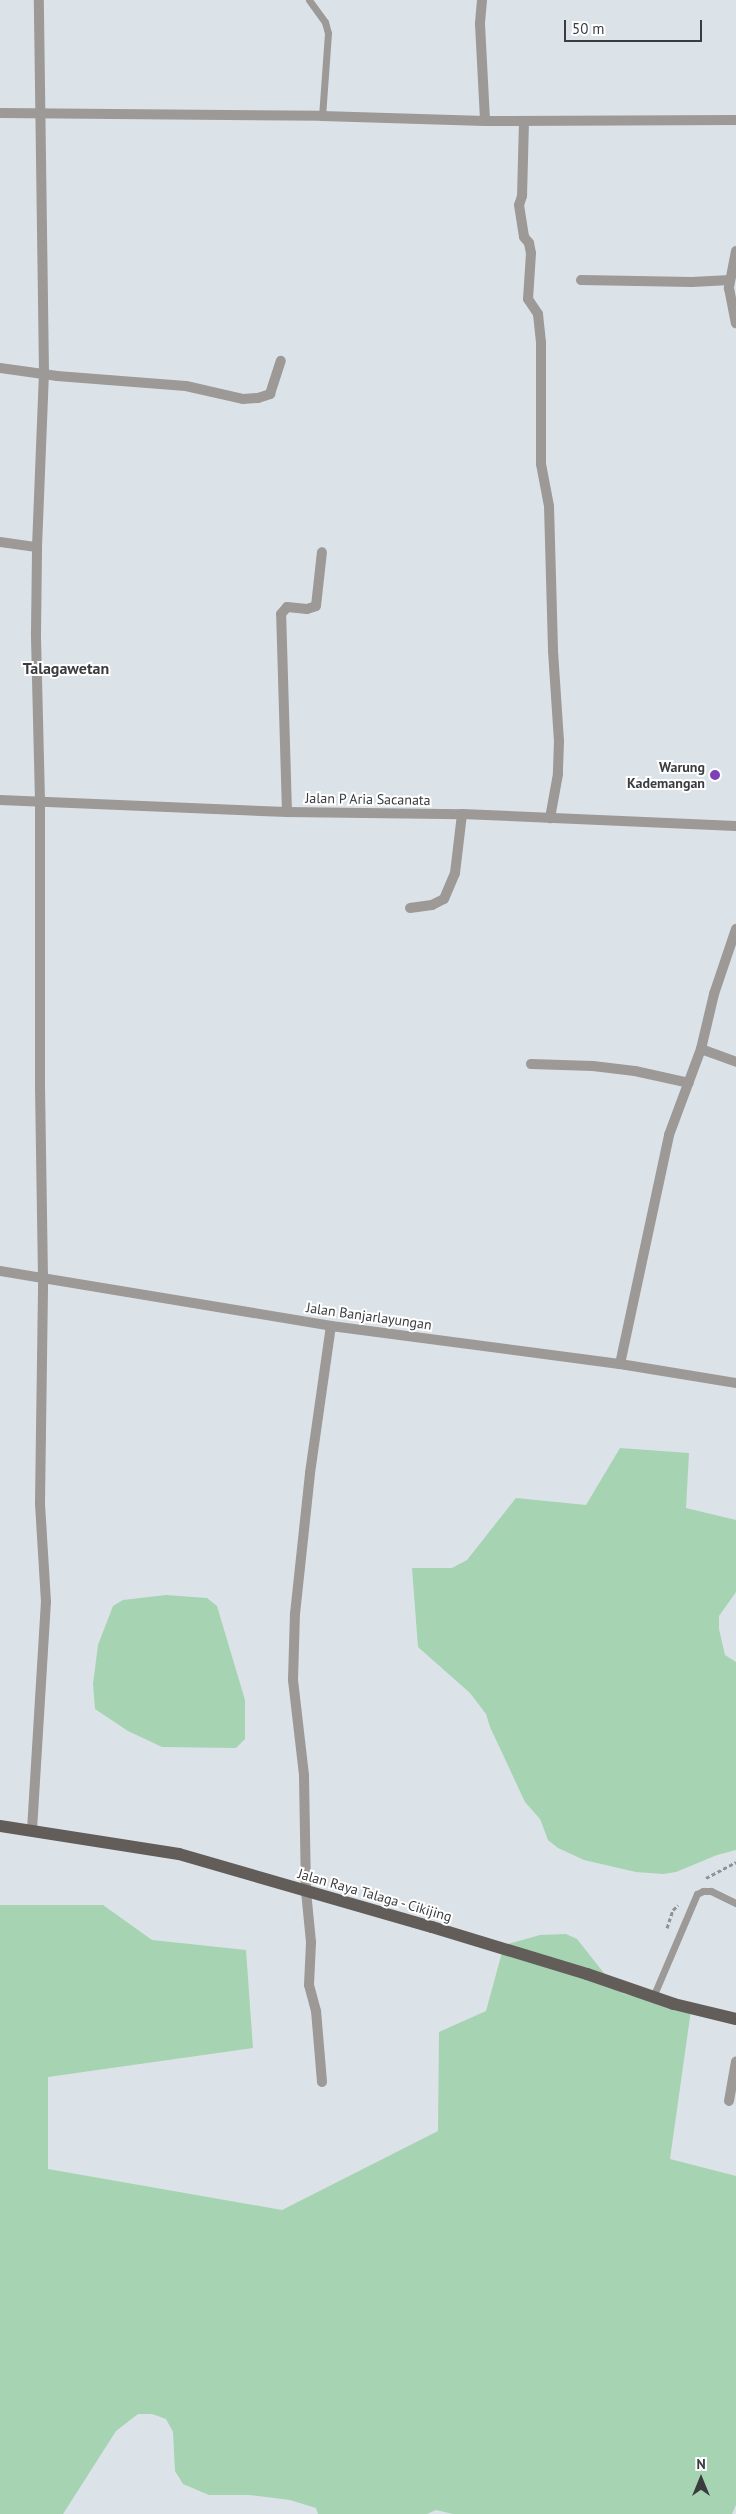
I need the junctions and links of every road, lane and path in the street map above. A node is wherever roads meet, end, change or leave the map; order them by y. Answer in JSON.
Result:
{"nodes":[{"id":1,"x":39,"y":0,"type":"edge"},
{"id":2,"x":309,"y":0,"type":"edge"},
{"id":3,"x":482,"y":0,"type":"edge"},
{"id":4,"x":0,"y":112,"type":"edge"},
{"id":5,"x":41,"y":113,"type":"junction"},
{"id":6,"x":322,"y":116,"type":"junction"},
{"id":7,"x":736,"y":120,"type":"edge"},
{"id":8,"x":486,"y":121,"type":"junction"},
{"id":9,"x":524,"y":121,"type":"junction"},
{"id":10,"x":736,"y":251,"type":"edge"},
{"id":11,"x":581,"y":280,"type":"dead end"},
{"id":12,"x":730,"y":280,"type":"junction"},
{"id":13,"x":736,"y":323,"type":"edge"},
{"id":14,"x":281,"y":361,"type":"dead end"},
{"id":15,"x":0,"y":368,"type":"edge"},
{"id":16,"x":44,"y":373,"type":"junction"},
{"id":17,"x":0,"y":542,"type":"edge"},
{"id":18,"x":37,"y":547,"type":"junction"},
{"id":19,"x":322,"y":552,"type":"dead end"},
{"id":20,"x":0,"y":800,"type":"edge"},
{"id":21,"x":40,"y":801,"type":"junction"},
{"id":22,"x":287,"y":812,"type":"junction"},
{"id":23,"x":462,"y":814,"type":"junction"},
{"id":24,"x":550,"y":818,"type":"junction"},
{"id":25,"x":736,"y":826,"type":"edge"},
{"id":26,"x":410,"y":908,"type":"dead end"},
{"id":27,"x":736,"y":929,"type":"edge"},
{"id":28,"x":701,"y":1049,"type":"junction"},
{"id":29,"x":736,"y":1062,"type":"edge"},
{"id":30,"x":531,"y":1064,"type":"dead end"},
{"id":31,"x":689,"y":1083,"type":"junction"},
{"id":32,"x":0,"y":1271,"type":"edge"},
{"id":33,"x":43,"y":1278,"type":"junction"},
{"id":34,"x":331,"y":1326,"type":"junction"},
{"id":35,"x":620,"y":1364,"type":"junction"},
{"id":36,"x":736,"y":1383,"type":"edge"},
{"id":37,"x":0,"y":1826,"type":"edge"},
{"id":38,"x":32,"y":1830,"type":"junction"},
{"id":39,"x":306,"y":1891,"type":"junction"},
{"id":40,"x":736,"y":1903,"type":"edge"},
{"id":41,"x":654,"y":1997,"type":"junction"},
{"id":42,"x":736,"y":2019,"type":"edge"},
{"id":43,"x":736,"y":2062,"type":"edge"},
{"id":44,"x":322,"y":2082,"type":"dead end"},
{"id":45,"x":728,"y":2101,"type":"dead end"}],
"edges":[{"from":1,"to":5,"type":"street"},
{"from":2,"to":6,"type":"lane"},
{"from":3,"to":8,"type":"street"},
{"from":4,"to":5,"type":"street"},
{"from":5,"to":6,"type":"street"},
{"from":5,"to":16,"type":"street"},
{"from":6,"to":8,"type":"street"},
{"from":7,"to":9,"type":"street"},
{"from":8,"to":9,"type":"street"},
{"from":9,"to":24,"type":"street"},
{"from":10,"to":12,"type":"street"},
{"from":11,"to":12,"type":"street"},
{"from":12,"to":13,"type":"street"},
{"from":14,"to":16,"type":"street"},
{"from":15,"to":16,"type":"street"},
{"from":16,"to":18,"type":"street"},
{"from":17,"to":18,"type":"street"},
{"from":18,"to":21,"type":"street"},
{"from":19,"to":22,"type":"street"},
{"from":20,"to":21,"type":"street","name":"Jalan P Aria Sacanata"},
{"from":21,"to":22,"type":"street","name":"Jalan P Aria Sacanata"},
{"from":21,"to":33,"type":"street"},
{"from":22,"to":23,"type":"street","name":"Jalan P Aria Sacanata"},
{"from":23,"to":24,"type":"street","name":"Jalan P Aria Sacanata"},
{"from":23,"to":26,"type":"street"},
{"from":24,"to":25,"type":"street","name":"Jalan P Aria Sacanata"},
{"from":27,"to":28,"type":"street"},
{"from":28,"to":29,"type":"street"},
{"from":28,"to":31,"type":"street"},
{"from":30,"to":31,"type":"street"},
{"from":31,"to":35,"type":"street"},
{"from":32,"to":33,"type":"street","name":"Jalan Banjarlayungan"},
{"from":33,"to":34,"type":"street","name":"Jalan Banjarlayungan"},
{"from":33,"to":38,"type":"street"},
{"from":34,"to":35,"type":"street","name":"Jalan Banjarlayungan"},
{"from":34,"to":39,"type":"street"},
{"from":35,"to":36,"type":"street","name":"Jalan Banjarlayungan"},
{"from":37,"to":38,"type":"main road","name":"Jalan Raya Talaga - Cikijing"},
{"from":38,"to":39,"type":"main road","name":"Jalan Raya Talaga - Cikijing"},
{"from":39,"to":41,"type":"main road","name":"Jalan Raya Talaga - Cikijing"},
{"from":39,"to":44,"type":"street"},
{"from":40,"to":41,"type":"lane"},
{"from":41,"to":42,"type":"main road","name":"Jalan Raya Talaga - Cikijing"},
{"from":43,"to":45,"type":"street"}]}
